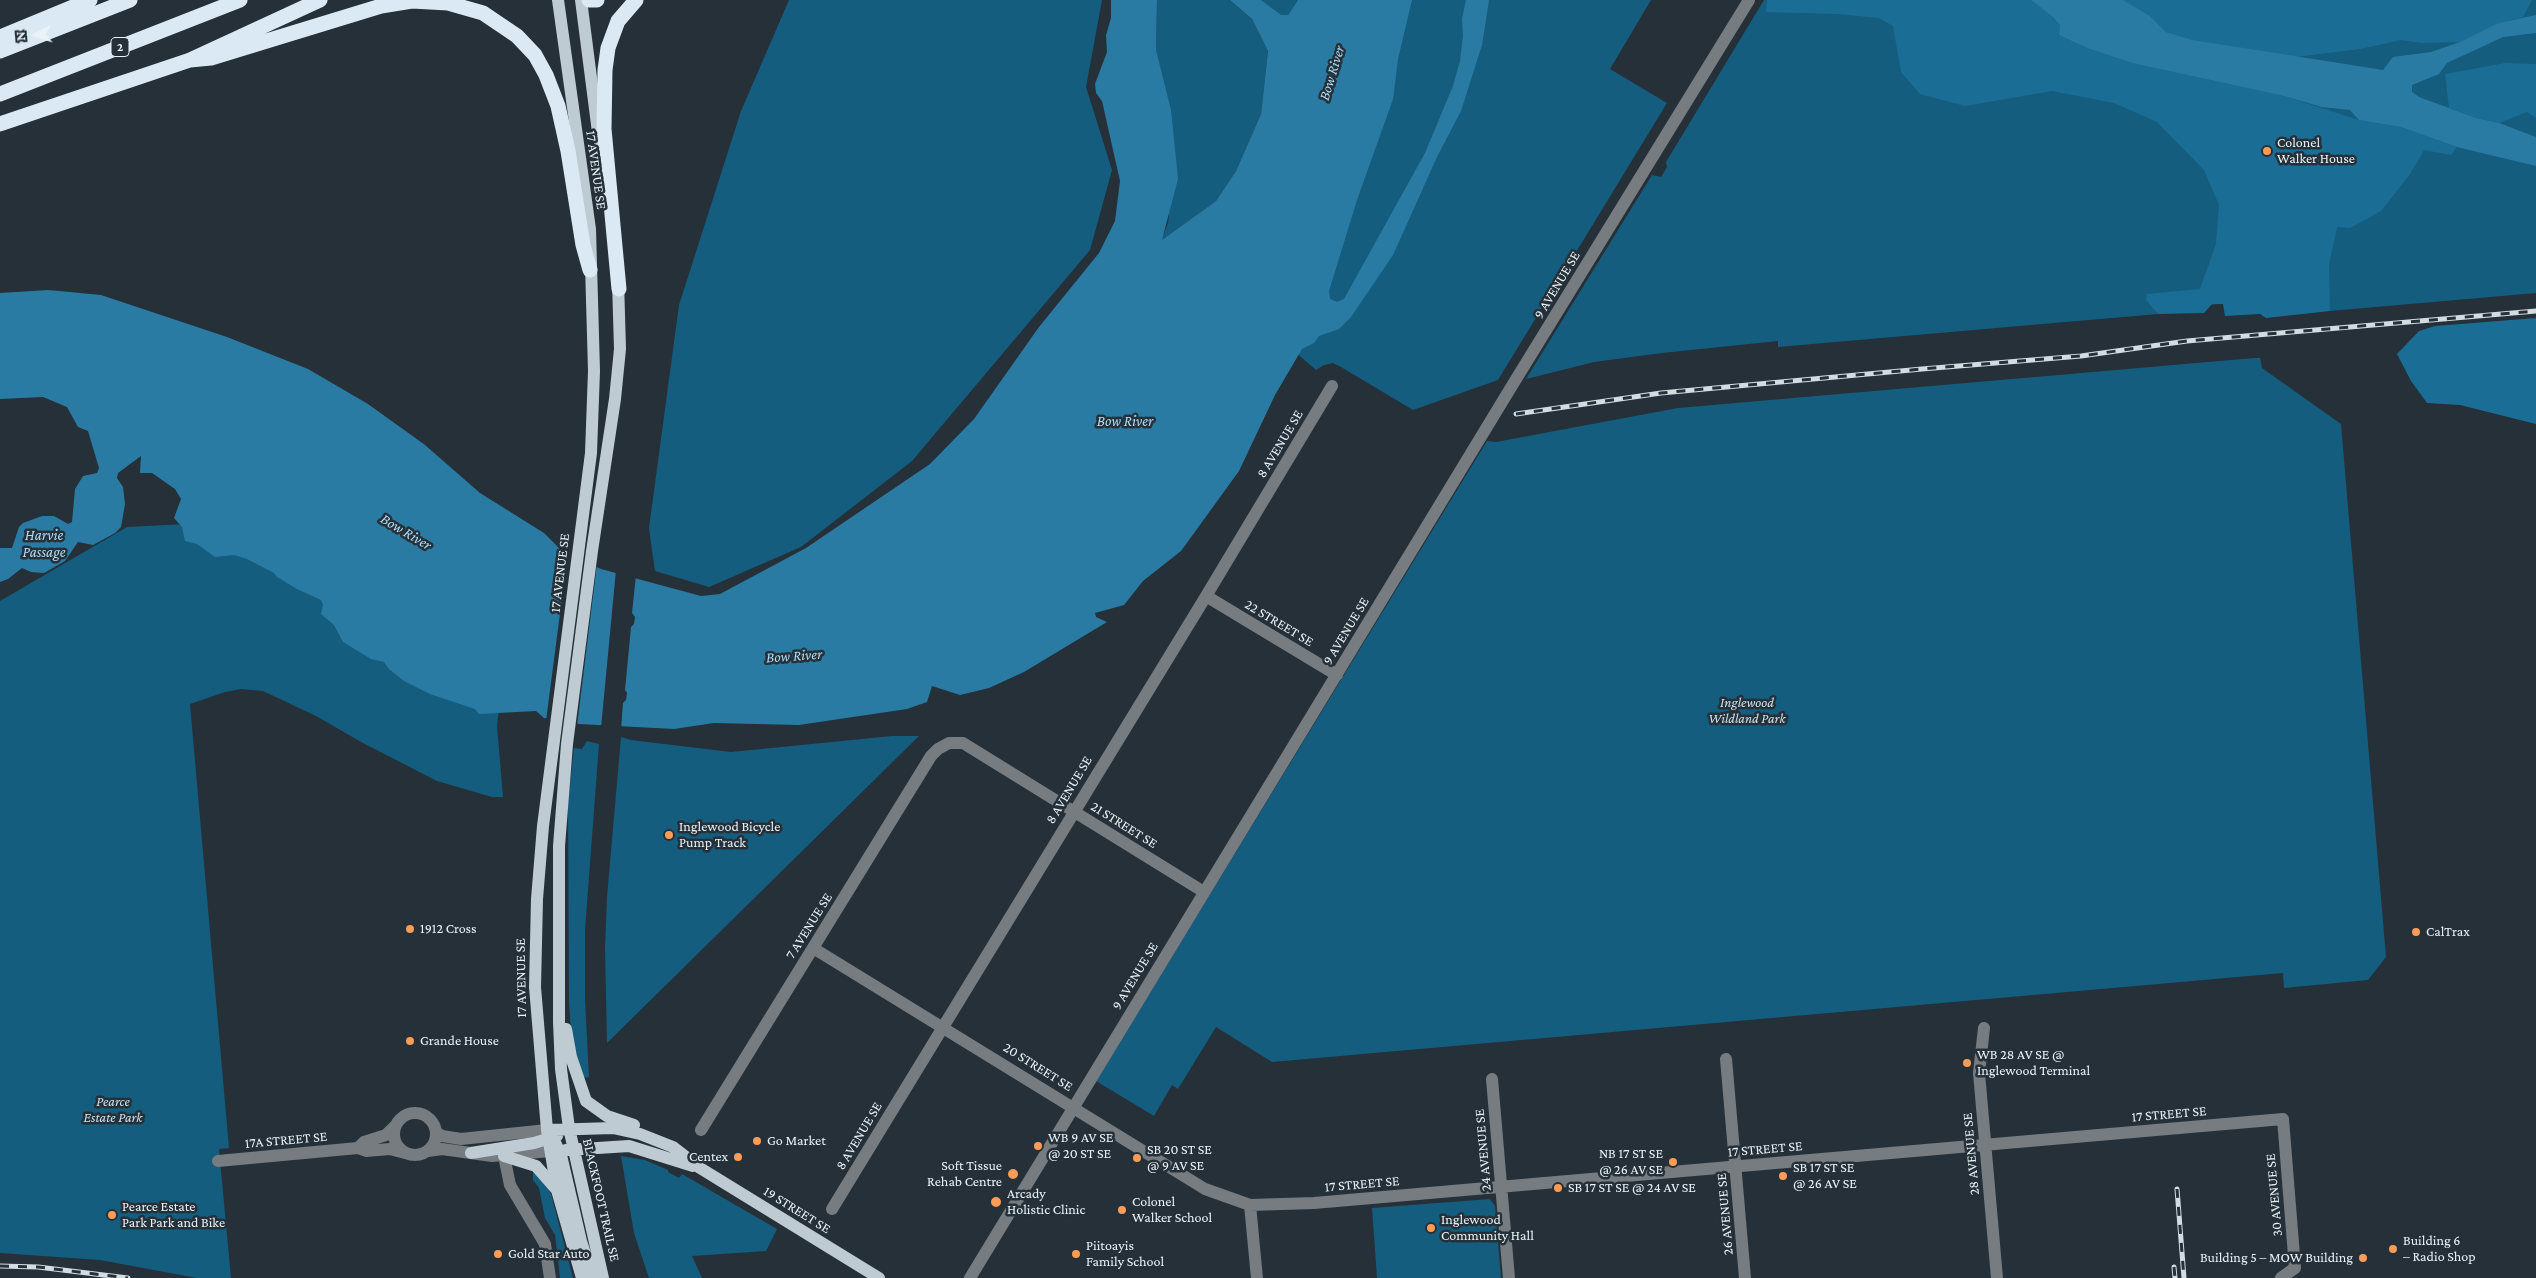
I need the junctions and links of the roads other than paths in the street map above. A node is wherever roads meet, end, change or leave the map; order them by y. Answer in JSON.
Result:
{"nodes":[{"id":1,"x":90,"y":0,"type":"edge"},
{"id":2,"x":130,"y":0,"type":"edge"},
{"id":3,"x":240,"y":0,"type":"edge"},
{"id":4,"x":320,"y":0,"type":"edge"},
{"id":5,"x":558,"y":0,"type":"edge"},
{"id":6,"x":581,"y":0,"type":"edge"},
{"id":7,"x":589,"y":0,"type":"edge"},
{"id":8,"x":597,"y":0,"type":"edge"},
{"id":9,"x":636,"y":0,"type":"edge"},
{"id":10,"x":1749,"y":0,"type":"edge"},
{"id":11,"x":0,"y":37,"type":"edge"},
{"id":12,"x":0,"y":51,"type":"edge"},
{"id":13,"x":190,"y":60,"type":"junction"},
{"id":14,"x":0,"y":94,"type":"edge"},
{"id":15,"x":0,"y":124,"type":"edge"},
{"id":16,"x":590,"y":270,"type":"junction"},
{"id":17,"x":619,"y":289,"type":"junction"},
{"id":18,"x":1332,"y":386,"type":"dead end"},
{"id":19,"x":1206,"y":596,"type":"junction"},
{"id":20,"x":1337,"y":675,"type":"junction"},
{"id":21,"x":949,"y":743,"type":"joint"},
{"id":22,"x":1074,"y":812,"type":"junction"},
{"id":23,"x":1204,"y":892,"type":"junction"},
{"id":24,"x":813,"y":948,"type":"junction"},
{"id":25,"x":559,"y":964,"type":"junction"},
{"id":26,"x":944,"y":1027,"type":"junction"},
{"id":27,"x":1984,"y":1028,"type":"dead end"},
{"id":28,"x":1726,"y":1058,"type":"dead end"},
{"id":29,"x":1492,"y":1079,"type":"dead end"},
{"id":30,"x":1074,"y":1106,"type":"junction"},
{"id":31,"x":2283,"y":1119,"type":"joint"},
{"id":32,"x":395,"y":1126,"type":"junction"},
{"id":33,"x":569,"y":1128,"type":"junction"},
{"id":34,"x":701,"y":1130,"type":"dead end"},
{"id":35,"x":436,"y":1132,"type":"junction"},
{"id":36,"x":552,"y":1141,"type":"junction"},
{"id":37,"x":1986,"y":1144,"type":"junction"},
{"id":38,"x":674,"y":1147,"type":"junction"},
{"id":39,"x":358,"y":1148,"type":"junction"},
{"id":40,"x":574,"y":1149,"type":"junction"},
{"id":41,"x":428,"y":1151,"type":"junction"},
{"id":42,"x":471,"y":1152,"type":"junction"},
{"id":43,"x":404,"y":1153,"type":"junction"},
{"id":44,"x":504,"y":1156,"type":"junction"},
{"id":45,"x":218,"y":1161,"type":"dead end"},
{"id":46,"x":1736,"y":1167,"type":"junction"},
{"id":47,"x":700,"y":1168,"type":"junction"},
{"id":48,"x":1501,"y":1186,"type":"junction"},
{"id":49,"x":557,"y":1190,"type":"junction"},
{"id":50,"x":1250,"y":1205,"type":"junction"},
{"id":51,"x":832,"y":1209,"type":"dead end"},
{"id":52,"x":550,"y":1278,"type":"edge"},
{"id":53,"x":582,"y":1278,"type":"edge"},
{"id":54,"x":593,"y":1278,"type":"edge"},
{"id":55,"x":603,"y":1278,"type":"edge"},
{"id":56,"x":879,"y":1278,"type":"edge"},
{"id":57,"x":970,"y":1278,"type":"edge"},
{"id":58,"x":1257,"y":1278,"type":"edge"},
{"id":59,"x":1509,"y":1278,"type":"edge"},
{"id":60,"x":1745,"y":1278,"type":"edge"},
{"id":61,"x":1997,"y":1278,"type":"edge"},
{"id":62,"x":2281,"y":1278,"type":"edge"}],
"edges":[{"from":1,"to":11,"type":"highway"},
{"from":2,"to":12,"type":"highway"},
{"from":3,"to":14,"type":"highway","number":"2"},
{"from":4,"to":13,"type":"highway"},
{"from":5,"to":16,"type":"main road","name":"17 AVENUE SE"},
{"from":6,"to":17,"type":"main road","name":"17 AVENUE SE"},
{"from":7,"to":8,"type":"highway"},
{"from":9,"to":17,"type":"highway"},
{"from":10,"to":20,"type":"street","name":"9 AVENUE SE"},
{"from":13,"to":15,"type":"highway"},
{"from":13,"to":16,"type":"highway"},
{"from":16,"to":36,"type":"main road","name":"17 AVENUE SE"},
{"from":17,"to":25,"type":"main road","name":"17 AVENUE SE"},
{"from":18,"to":19,"type":"street","name":"8 AVENUE SE"},
{"from":19,"to":20,"type":"street","name":"22 STREET SE"},
{"from":19,"to":22,"type":"street","name":"8 AVENUE SE"},
{"from":20,"to":23,"type":"street","name":"9 AVENUE SE"},
{"from":21,"to":22,"type":"street","name":"21 STREET SE"},
{"from":21,"to":24,"type":"street","name":"7 AVENUE SE"},
{"from":22,"to":23,"type":"street","name":"21 STREET SE"},
{"from":22,"to":26,"type":"street","name":"8 AVENUE SE"},
{"from":23,"to":30,"type":"street","name":"9 AVENUE SE"},
{"from":24,"to":26,"type":"street","name":"20 STREET SE"},
{"from":24,"to":34,"type":"street","name":"7 AVENUE SE"},
{"from":25,"to":33,"type":"main road","name":"17 AVENUE SE"},
{"from":25,"to":38,"type":"main road"},
{"from":26,"to":30,"type":"street","name":"20 STREET SE"},
{"from":26,"to":51,"type":"street","name":"8 AVENUE SE"},
{"from":27,"to":37,"type":"street","name":"28 AVENUE SE"},
{"from":28,"to":46,"type":"street","name":"26 AVENUE SE"},
{"from":29,"to":48,"type":"street","name":"24 AVENUE SE"},
{"from":30,"to":50,"type":"street","name":"20 STREET SE"},
{"from":30,"to":57,"type":"street","name":"9 AVENUE SE"},
{"from":31,"to":37,"type":"street","name":"17 STREET SE"},
{"from":31,"to":62,"type":"street","name":"30 AVENUE SE"},
{"from":32,"to":35,"type":"street"},
{"from":32,"to":39,"type":"street","name":"17A STREET SE"},
{"from":32,"to":43,"type":"street"},
{"from":33,"to":36,"type":"main road","name":"19 STREET SE"},
{"from":33,"to":38,"type":"main road","name":"19 STREET SE"},
{"from":33,"to":40,"type":"main road","name":"BLACKFOOT TRAIL SE"},
{"from":35,"to":36,"type":"street"},
{"from":35,"to":41,"type":"street"},
{"from":36,"to":40,"type":"main road","name":"19 STREET SE"},
{"from":36,"to":42,"type":"main road"},
{"from":36,"to":44,"type":"street"},
{"from":36,"to":49,"type":"main road"},
{"from":36,"to":54,"type":"main road"},
{"from":37,"to":46,"type":"street","name":"17 STREET SE"},
{"from":37,"to":61,"type":"street","name":"28 AVENUE SE"},
{"from":38,"to":47,"type":"main road","name":"19 STREET SE"},
{"from":39,"to":43,"type":"street","name":"17A STREET SE"},
{"from":39,"to":45,"type":"street","name":"17A STREET SE"},
{"from":40,"to":47,"type":"main road","name":"19 STREET SE"},
{"from":40,"to":55,"type":"main road","name":"BLACKFOOT TRAIL SE"},
{"from":41,"to":42,"type":"street"},
{"from":41,"to":43,"type":"street"},
{"from":42,"to":44,"type":"street"},
{"from":44,"to":49,"type":"main road"},
{"from":44,"to":52,"type":"street"},
{"from":46,"to":48,"type":"street","name":"17 STREET SE"},
{"from":46,"to":60,"type":"street","name":"26 AVENUE SE"},
{"from":47,"to":56,"type":"main road","name":"19 STREET SE"},
{"from":48,"to":50,"type":"street","name":"17 STREET SE"},
{"from":48,"to":59,"type":"street","name":"24 AVENUE SE"},
{"from":49,"to":53,"type":"main road"},
{"from":50,"to":58,"type":"street"}]}
